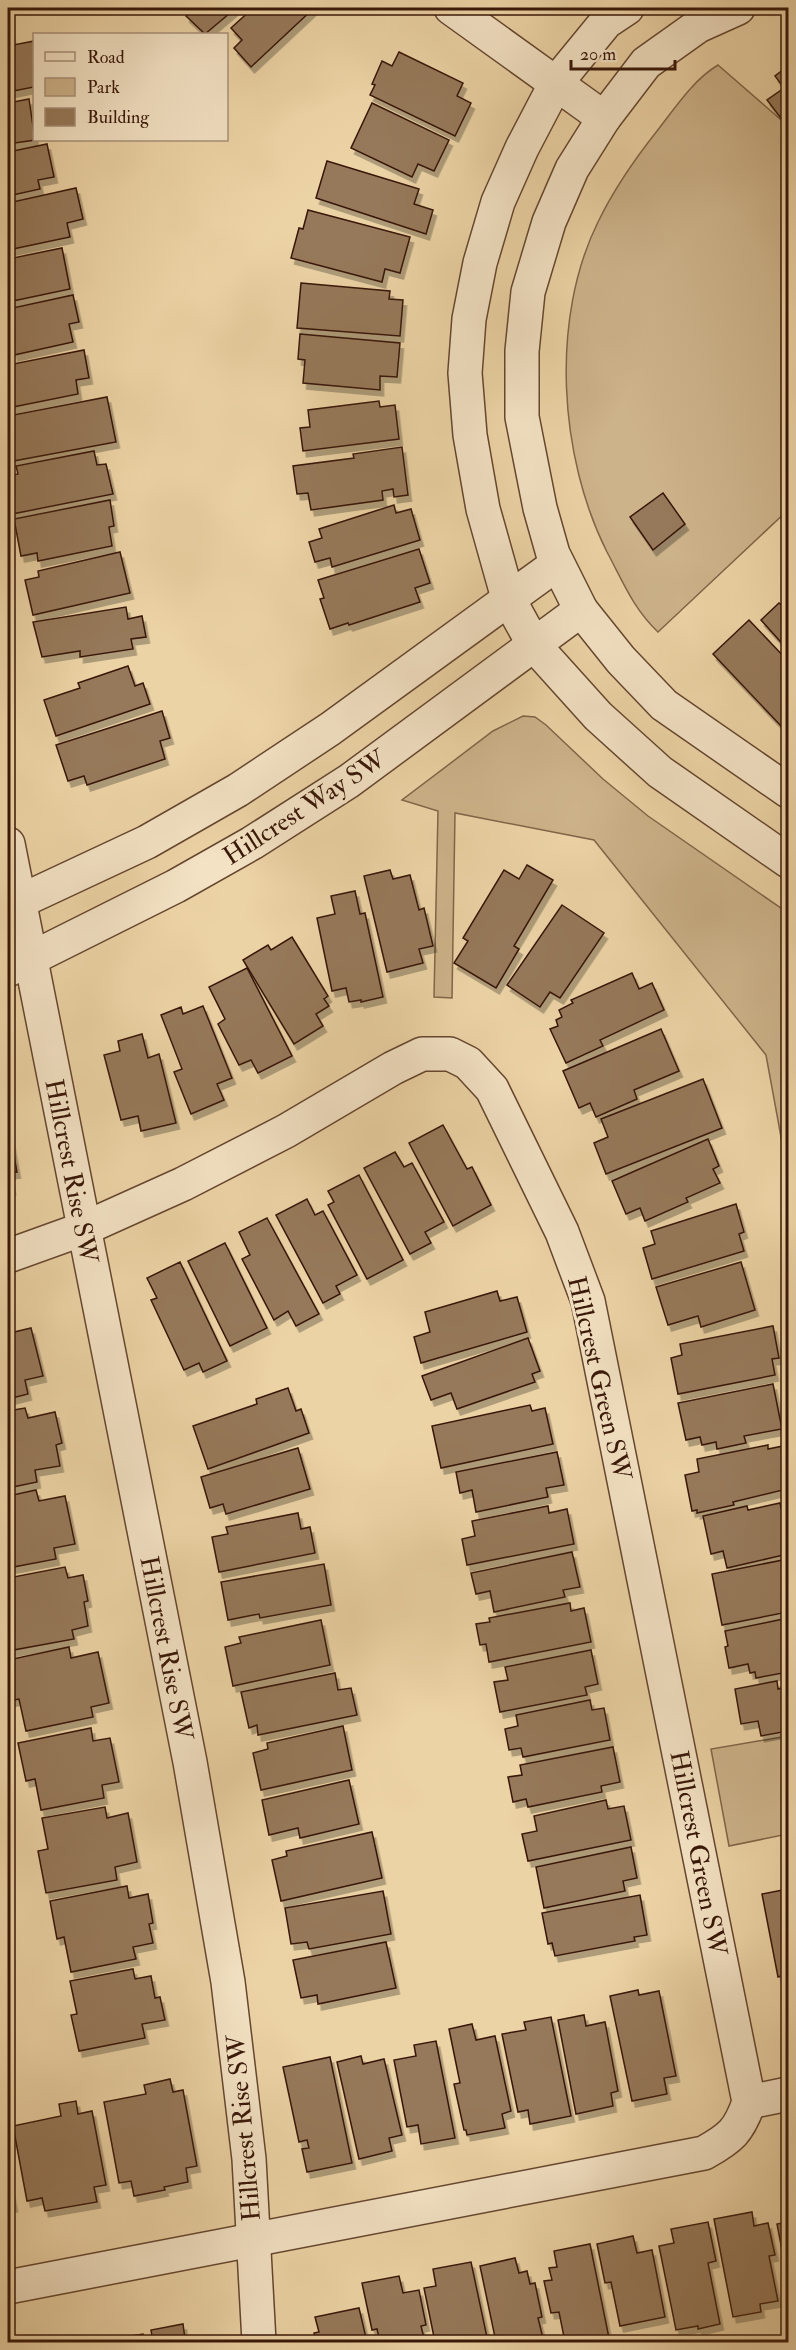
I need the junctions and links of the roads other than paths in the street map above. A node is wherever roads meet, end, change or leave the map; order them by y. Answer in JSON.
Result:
{"nodes":[{"id":1,"x":451,"y":8,"type":"edge"},
{"id":2,"x":738,"y":8,"type":"edge"},
{"id":3,"x":616,"y":15,"type":"edge"},
{"id":4,"x":556,"y":83,"type":"junction"},
{"id":5,"x":604,"y":118,"type":"junction"},
{"id":6,"x":556,"y":564,"type":"junction"},
{"id":7,"x":508,"y":598,"type":"junction"},
{"id":8,"x":581,"y":610,"type":"junction"},
{"id":9,"x":534,"y":645,"type":"junction"},
{"id":10,"x":789,"y":791,"type":"edge"},
{"id":11,"x":8,"y":844,"type":"edge"},
{"id":12,"x":784,"y":851,"type":"edge"},
{"id":13,"x":13,"y":904,"type":"edge"},
{"id":14,"x":19,"y":965,"type":"edge"},
{"id":15,"x":83,"y":1229,"type":"junction"},
{"id":16,"x":8,"y":1256,"type":"edge"},
{"id":17,"x":789,"y":2094,"type":"edge"},
{"id":18,"x":749,"y":2102,"type":"junction"},
{"id":19,"x":252,"y":2240,"type":"junction"},
{"id":20,"x":8,"y":2287,"type":"edge"},
{"id":21,"x":259,"y":2343,"type":"edge"}],
"edges":[{"from":1,"to":4,"type":"street"},
{"from":2,"to":5,"type":"street"},
{"from":3,"to":4,"type":"street"},
{"from":4,"to":5,"type":"street"},
{"from":4,"to":7,"type":"street"},
{"from":5,"to":6,"type":"street"},
{"from":6,"to":7,"type":"street","name":"Hillcrest Way SW"},
{"from":6,"to":8,"type":"street"},
{"from":7,"to":9,"type":"street"},
{"from":7,"to":13,"type":"street","name":"Hillcrest Way SW"},
{"from":8,"to":9,"type":"street","name":"Hillcrest Way SW"},
{"from":8,"to":10,"type":"street"},
{"from":9,"to":12,"type":"street"},
{"from":9,"to":14,"type":"street","name":"Hillcrest Way SW"},
{"from":11,"to":13,"type":"street","name":"Hillcrest Rise SW"},
{"from":13,"to":14,"type":"street","name":"Hillcrest Rise SW"},
{"from":14,"to":15,"type":"street","name":"Hillcrest Rise SW"},
{"from":15,"to":16,"type":"street","name":"Hillcrest Green SW"},
{"from":15,"to":18,"type":"street","name":"Hillcrest Green SW"},
{"from":15,"to":19,"type":"street","name":"Hillcrest Rise SW"},
{"from":17,"to":18,"type":"street"},
{"from":18,"to":19,"type":"street"},
{"from":19,"to":20,"type":"street"},
{"from":19,"to":21,"type":"street","name":"Hillcrest Rise SW"}]}
